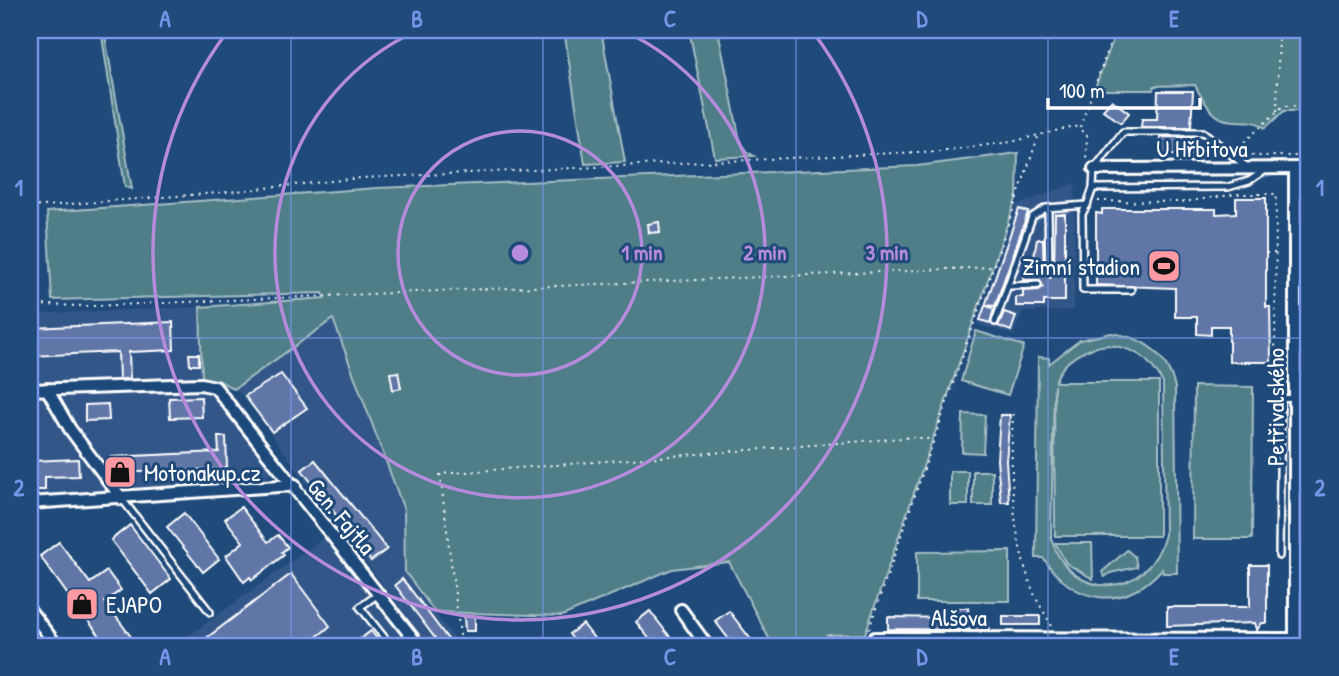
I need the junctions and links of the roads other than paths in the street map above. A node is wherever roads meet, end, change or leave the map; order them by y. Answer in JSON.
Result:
{"nodes":[{"id":1,"x":1309,"y":168,"type":"edge"},
{"id":2,"x":1094,"y":169,"type":"junction"},
{"id":3,"x":1249,"y":169,"type":"junction"},
{"id":4,"x":1267,"y":169,"type":"junction"},
{"id":5,"x":1295,"y":169,"type":"junction"},
{"id":6,"x":1093,"y":188,"type":"junction"},
{"id":7,"x":1087,"y":205,"type":"junction"},
{"id":8,"x":1048,"y":208,"type":"junction"},
{"id":9,"x":1049,"y":273,"type":"dead end"},
{"id":10,"x":1038,"y":285,"type":"dead end"},
{"id":11,"x":1008,"y":286,"type":"junction"},
{"id":12,"x":1131,"y":290,"type":"dead end"},
{"id":13,"x":995,"y":322,"type":"dead end"},
{"id":14,"x":47,"y":389,"type":"junction"},
{"id":15,"x":30,"y":390,"type":"edge"},
{"id":16,"x":1296,"y":398,"type":"junction"},
{"id":17,"x":1309,"y":398,"type":"edge"},
{"id":18,"x":295,"y":485,"type":"junction"},
{"id":19,"x":122,"y":499,"type":"junction"},
{"id":20,"x":30,"y":503,"type":"edge"},
{"id":21,"x":1279,"y":556,"type":"dead end"},
{"id":22,"x":378,"y":594,"type":"junction"},
{"id":23,"x":681,"y":610,"type":"dead end"},
{"id":24,"x":30,"y":611,"type":"edge"},
{"id":25,"x":210,"y":612,"type":"dead end"},
{"id":26,"x":871,"y":636,"type":"road end"},
{"id":27,"x":948,"y":642,"type":"edge"},
{"id":28,"x":1103,"y":642,"type":"edge"},
{"id":29,"x":1295,"y":643,"type":"edge"},
{"id":30,"x":57,"y":646,"type":"edge"},
{"id":31,"x":391,"y":646,"type":"edge"},
{"id":32,"x":419,"y":646,"type":"edge"},
{"id":33,"x":707,"y":646,"type":"edge"}],
"edges":[{"from":1,"to":5,"type":"street","name":"U Hřbitova"},
{"from":2,"to":3,"type":"street","name":"U Hřbitova"},
{"from":2,"to":3,"type":"lane"},
{"from":2,"to":6,"type":"lane"},
{"from":3,"to":4,"type":"street","name":"U Hřbitova"},
{"from":4,"to":5,"type":"street","name":"U Hřbitova"},
{"from":4,"to":6,"type":"lane"},
{"from":5,"to":16,"type":"street","name":"Petřivalského"},
{"from":6,"to":7,"type":"lane"},
{"from":7,"to":8,"type":"lane"},
{"from":7,"to":12,"type":"lane"},
{"from":8,"to":9,"type":"lane"},
{"from":8,"to":11,"type":"lane"},
{"from":10,"to":11,"type":"lane"},
{"from":11,"to":13,"type":"lane"},
{"from":14,"to":15,"type":"street"},
{"from":14,"to":18,"type":"street"},
{"from":14,"to":19,"type":"street"},
{"from":16,"to":17,"type":"street"},
{"from":16,"to":21,"type":"lane"},
{"from":16,"to":29,"type":"street","name":"Petřivalského"},
{"from":18,"to":19,"type":"street","name":"Gen. Fajtla"},
{"from":18,"to":22,"type":"street","name":"Gen. Fajtla"},
{"from":19,"to":20,"type":"street","name":"Gen. Fajtla"},
{"from":19,"to":25,"type":"lane"},
{"from":22,"to":31,"type":"lane"},
{"from":22,"to":32,"type":"street","name":"Gen. Fajtla"},
{"from":23,"to":33,"type":"street"},
{"from":24,"to":30,"type":"street"},
{"from":26,"to":27,"type":"street","name":"Alšova"},
{"from":27,"to":28,"type":"street","name":"Alšova"},
{"from":28,"to":29,"type":"street","name":"Alšova"}]}
